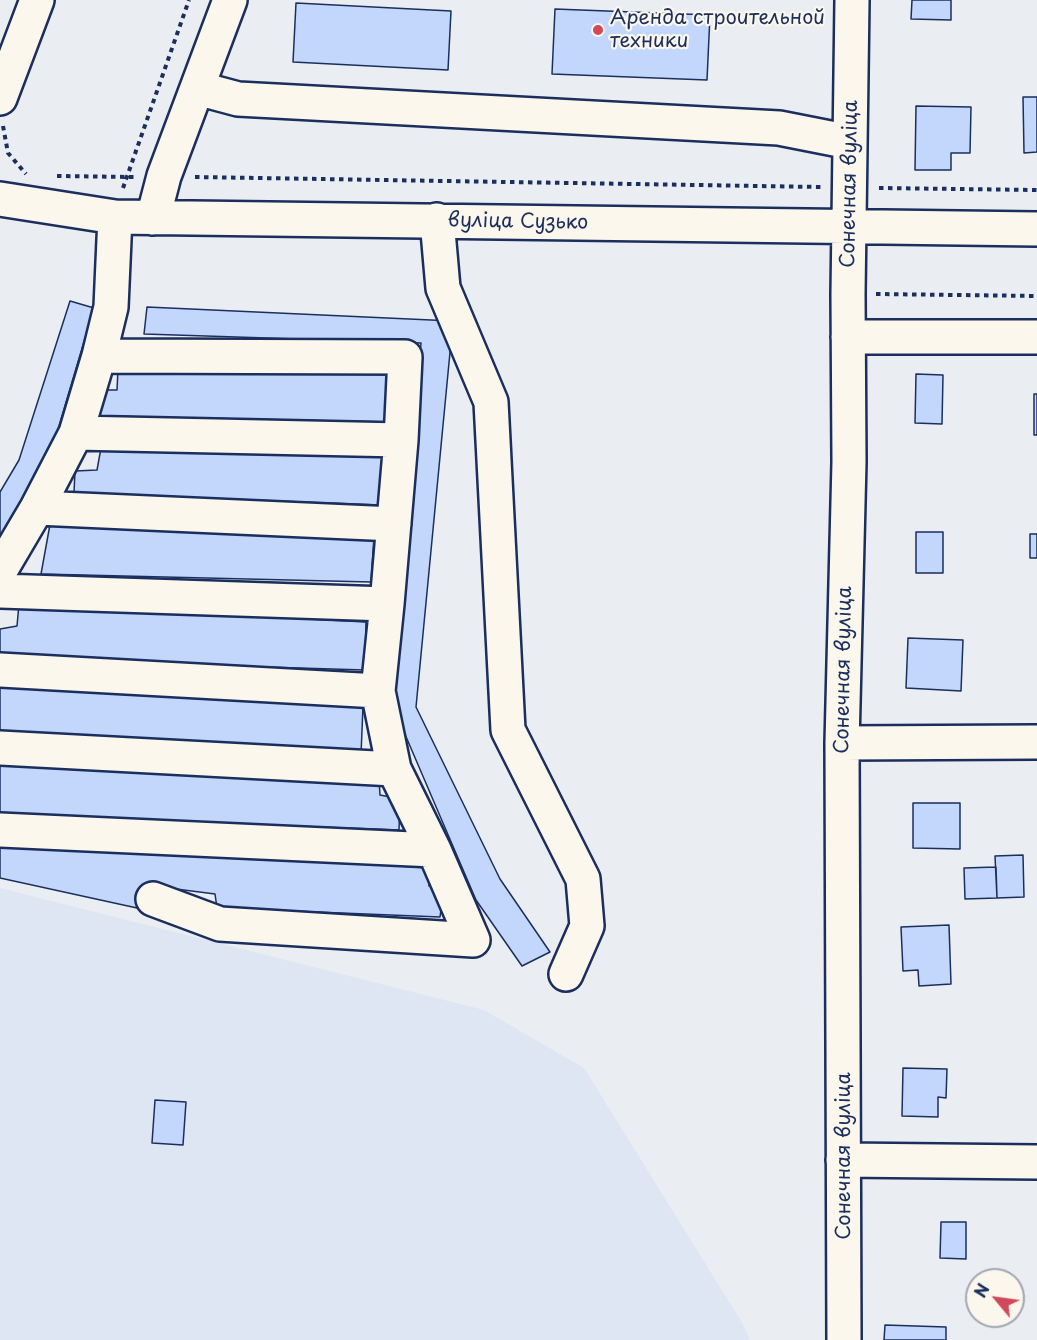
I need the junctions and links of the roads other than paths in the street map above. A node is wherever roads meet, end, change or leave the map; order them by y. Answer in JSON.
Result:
{"nodes":[{"id":1,"x":37,"y":0,"type":"edge"},
{"id":2,"x":230,"y":0,"type":"edge"},
{"id":3,"x":852,"y":0,"type":"edge"},
{"id":4,"x":197,"y":88,"type":"junction"},
{"id":5,"x":2,"y":111,"type":"edge"},
{"id":6,"x":850,"y":141,"type":"junction"},
{"id":7,"x":0,"y":199,"type":"edge"},
{"id":8,"x":115,"y":217,"type":"junction"},
{"id":9,"x":153,"y":218,"type":"junction"},
{"id":10,"x":437,"y":220,"type":"junction"},
{"id":11,"x":849,"y":228,"type":"junction"},
{"id":12,"x":1037,"y":229,"type":"edge"},
{"id":13,"x":848,"y":337,"type":"junction"},
{"id":14,"x":1037,"y":337,"type":"edge"},
{"id":15,"x":99,"y":356,"type":"junction"},
{"id":16,"x":76,"y":434,"type":"junction"},
{"id":17,"x":401,"y":441,"type":"junction"},
{"id":18,"x":37,"y":508,"type":"junction"},
{"id":19,"x":394,"y":524,"type":"junction"},
{"id":20,"x":0,"y":571,"type":"edge"},
{"id":21,"x":0,"y":591,"type":"edge"},
{"id":22,"x":387,"y":604,"type":"junction"},
{"id":23,"x":0,"y":670,"type":"edge"},
{"id":24,"x":378,"y":691,"type":"junction"},
{"id":25,"x":1037,"y":742,"type":"edge"},
{"id":26,"x":842,"y":743,"type":"junction"},
{"id":27,"x":0,"y":748,"type":"edge"},
{"id":28,"x":394,"y":769,"type":"junction"},
{"id":29,"x":0,"y":830,"type":"edge"},
{"id":30,"x":434,"y":850,"type":"junction"},
{"id":31,"x":153,"y":899,"type":"dead end"},
{"id":32,"x":566,"y":974,"type":"dead end"},
{"id":33,"x":843,"y":1160,"type":"junction"},
{"id":34,"x":1037,"y":1162,"type":"edge"},
{"id":35,"x":844,"y":1340,"type":"edge"}],
"edges":[{"from":1,"to":5,"type":"street"},
{"from":2,"to":4,"type":"street"},
{"from":3,"to":6,"type":"street","name":"Сонечная вуліца"},
{"from":4,"to":6,"type":"street"},
{"from":4,"to":9,"type":"street"},
{"from":6,"to":11,"type":"street","name":"Сонечная вуліца"},
{"from":7,"to":8,"type":"street","name":"вуліца Сузько"},
{"from":8,"to":9,"type":"street","name":"вуліца Сузько"},
{"from":8,"to":15,"type":"street"},
{"from":9,"to":10,"type":"street","name":"вуліца Сузько"},
{"from":10,"to":11,"type":"street","name":"вуліца Сузько"},
{"from":10,"to":32,"type":"street"},
{"from":11,"to":12,"type":"street","name":"вуліца Сузько"},
{"from":11,"to":13,"type":"street","name":"Сонечная вуліца"},
{"from":13,"to":14,"type":"street"},
{"from":13,"to":26,"type":"street","name":"Сонечная вуліца"},
{"from":15,"to":16,"type":"street"},
{"from":15,"to":17,"type":"street"},
{"from":16,"to":17,"type":"street"},
{"from":16,"to":18,"type":"street"},
{"from":17,"to":19,"type":"street"},
{"from":18,"to":19,"type":"street"},
{"from":18,"to":20,"type":"street"},
{"from":19,"to":22,"type":"street"},
{"from":21,"to":22,"type":"street"},
{"from":22,"to":24,"type":"street"},
{"from":23,"to":24,"type":"street"},
{"from":24,"to":28,"type":"street"},
{"from":25,"to":26,"type":"street"},
{"from":26,"to":33,"type":"street","name":"Сонечная вуліца"},
{"from":27,"to":28,"type":"street"},
{"from":28,"to":30,"type":"street"},
{"from":29,"to":30,"type":"street"},
{"from":30,"to":31,"type":"street"},
{"from":33,"to":34,"type":"street"},
{"from":33,"to":35,"type":"street","name":"Сонечная вуліца"}]}
